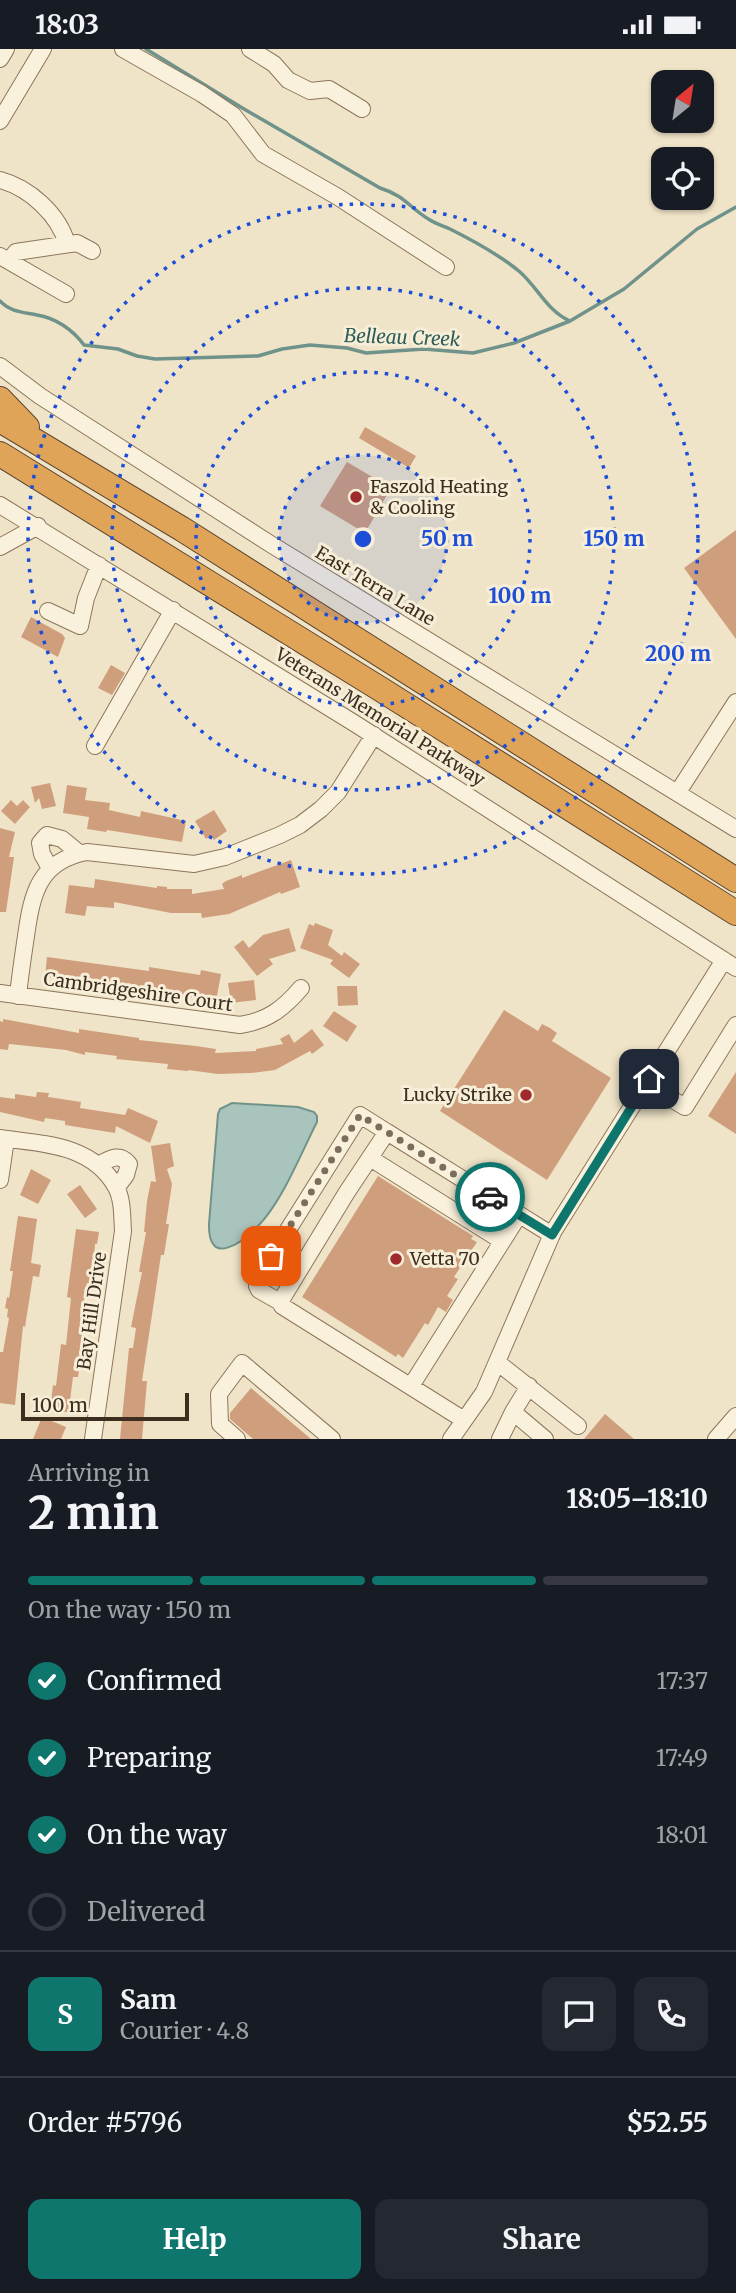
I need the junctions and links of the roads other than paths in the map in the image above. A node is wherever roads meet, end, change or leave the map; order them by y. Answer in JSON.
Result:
{"nodes":[{"id":1,"x":6,"y":49,"type":"edge"},
{"id":2,"x":43,"y":49,"type":"edge"},
{"id":3,"x":123,"y":49,"type":"edge"},
{"id":4,"x":250,"y":49,"type":"edge"},
{"id":5,"x":0,"y":59,"type":"edge"},
{"id":6,"x":362,"y":109,"type":"dead end"},
{"id":7,"x":1,"y":116,"type":"edge"},
{"id":8,"x":0,"y":180,"type":"edge"},
{"id":9,"x":67,"y":244,"type":"junction"},
{"id":10,"x":92,"y":251,"type":"dead end"},
{"id":11,"x":5,"y":259,"type":"edge"},
{"id":12,"x":446,"y":267,"type":"dead end"},
{"id":13,"x":66,"y":294,"type":"dead end"},
{"id":14,"x":0,"y":366,"type":"edge"},
{"id":15,"x":0,"y":399,"type":"edge"},
{"id":16,"x":0,"y":420,"type":"edge"},
{"id":17,"x":44,"y":446,"type":"junction"},
{"id":18,"x":0,"y":454,"type":"edge"},
{"id":19,"x":0,"y":467,"type":"edge"},
{"id":20,"x":60,"y":489,"type":"junction"},
{"id":21,"x":0,"y":505,"type":"edge"},
{"id":22,"x":38,"y":526,"type":"junction"},
{"id":23,"x":0,"y":547,"type":"edge"},
{"id":24,"x":99,"y":565,"type":"junction"},
{"id":25,"x":173,"y":610,"type":"junction"},
{"id":26,"x":48,"y":611,"type":"dead end"},
{"id":27,"x":736,"y":702,"type":"edge"},
{"id":28,"x":374,"y":736,"type":"junction"},
{"id":29,"x":95,"y":746,"type":"dead end"},
{"id":30,"x":678,"y":792,"type":"junction"},
{"id":31,"x":736,"y":829,"type":"edge"},
{"id":32,"x":79,"y":853,"type":"junction"},
{"id":33,"x":50,"y":868,"type":"junction"},
{"id":34,"x":736,"y":880,"type":"edge"},
{"id":35,"x":736,"y":913,"type":"edge"},
{"id":36,"x":730,"y":964,"type":"edge"},
{"id":37,"x":301,"y":988,"type":"dead end"},
{"id":38,"x":0,"y":993,"type":"edge"},
{"id":39,"x":18,"y":996,"type":"junction"},
{"id":40,"x":736,"y":1025,"type":"edge"},
{"id":41,"x":646,"y":1084,"type":"junction"},
{"id":42,"x":387,"y":1132,"type":"junction"},
{"id":43,"x":3,"y":1138,"type":"edge"},
{"id":44,"x":370,"y":1158,"type":"junction"},
{"id":45,"x":98,"y":1165,"type":"junction"},
{"id":46,"x":0,"y":1180,"type":"edge"},
{"id":47,"x":117,"y":1187,"type":"junction"},
{"id":48,"x":519,"y":1215,"type":"junction"},
{"id":49,"x":552,"y":1235,"type":"junction"},
{"id":50,"x":502,"y":1241,"type":"junction"},
{"id":51,"x":280,"y":1302,"type":"junction"},
{"id":52,"x":497,"y":1362,"type":"junction"},
{"id":53,"x":411,"y":1386,"type":"junction"},
{"id":54,"x":529,"y":1386,"type":"junction"},
{"id":55,"x":513,"y":1412,"type":"junction"},
{"id":56,"x":736,"y":1416,"type":"edge"},
{"id":57,"x":464,"y":1420,"type":"junction"},
{"id":58,"x":578,"y":1426,"type":"dead end"},
{"id":59,"x":93,"y":1439,"type":"edge"},
{"id":60,"x":237,"y":1439,"type":"edge"},
{"id":61,"x":332,"y":1439,"type":"edge"},
{"id":62,"x":451,"y":1439,"type":"edge"},
{"id":63,"x":500,"y":1439,"type":"edge"},
{"id":64,"x":545,"y":1439,"type":"edge"},
{"id":65,"x":716,"y":1439,"type":"edge"}],
"edges":[{"from":1,"to":5,"type":"street"},
{"from":2,"to":7,"type":"street"},
{"from":3,"to":12,"type":"street"},
{"from":4,"to":6,"type":"street"},
{"from":8,"to":9,"type":"street"},
{"from":9,"to":10,"type":"street"},
{"from":9,"to":11,"type":"street"},
{"from":11,"to":13,"type":"street"},
{"from":14,"to":30,"type":"street","name":"East Terra Lane"},
{"from":15,"to":17,"type":"highway"},
{"from":16,"to":17,"type":"highway"},
{"from":17,"to":34,"type":"highway"},
{"from":18,"to":20,"type":"highway"},
{"from":19,"to":20,"type":"highway"},
{"from":20,"to":35,"type":"highway"},
{"from":21,"to":22,"type":"street","name":"Veterans Memorial Parkway"},
{"from":22,"to":23,"type":"street"},
{"from":22,"to":24,"type":"street","name":"Veterans Memorial Parkway"},
{"from":24,"to":25,"type":"street","name":"Veterans Memorial Parkway"},
{"from":24,"to":26,"type":"street"},
{"from":25,"to":28,"type":"street","name":"Veterans Memorial Parkway"},
{"from":25,"to":29,"type":"street"},
{"from":27,"to":30,"type":"street"},
{"from":28,"to":32,"type":"street"},
{"from":28,"to":36,"type":"street","name":"Veterans Memorial Parkway"},
{"from":30,"to":31,"type":"street","name":"East Terra Lane"},
{"from":32,"to":33,"type":"street"},
{"from":32,"to":33,"type":"street"},
{"from":33,"to":39,"type":"street"},
{"from":36,"to":41,"type":"street"},
{"from":37,"to":39,"type":"street","name":"Cambridgeshire Court"},
{"from":38,"to":39,"type":"street","name":"Cambridgeshire Court"},
{"from":40,"to":41,"type":"street"},
{"from":41,"to":49,"type":"street"},
{"from":42,"to":44,"type":"street"},
{"from":42,"to":48,"type":"street"},
{"from":42,"to":51,"type":"street"},
{"from":43,"to":45,"type":"street"},
{"from":43,"to":46,"type":"street"},
{"from":44,"to":50,"type":"street"},
{"from":44,"to":51,"type":"street"},
{"from":45,"to":47,"type":"street"},
{"from":45,"to":47,"type":"street","name":"Bay Hill Drive"},
{"from":47,"to":59,"type":"street","name":"Bay Hill Drive"},
{"from":48,"to":49,"type":"street"},
{"from":48,"to":50,"type":"street"},
{"from":49,"to":52,"type":"street"},
{"from":50,"to":53,"type":"street"},
{"from":51,"to":53,"type":"street"},
{"from":52,"to":54,"type":"street"},
{"from":52,"to":57,"type":"street"},
{"from":53,"to":57,"type":"street"},
{"from":54,"to":55,"type":"street"},
{"from":54,"to":58,"type":"street"},
{"from":55,"to":63,"type":"street"},
{"from":55,"to":64,"type":"street"},
{"from":56,"to":65,"type":"street"},
{"from":57,"to":62,"type":"street"},
{"from":60,"to":61,"type":"street"}]}
